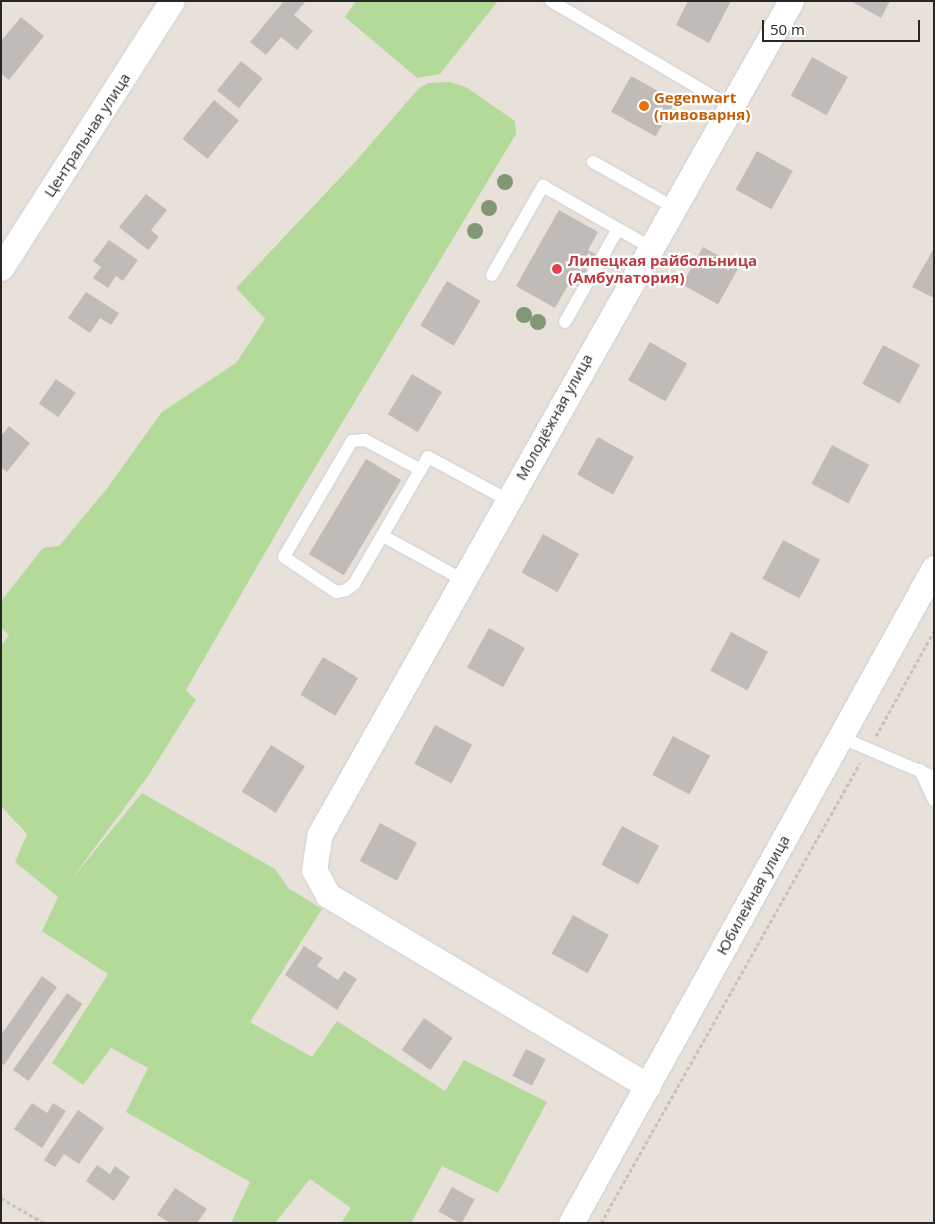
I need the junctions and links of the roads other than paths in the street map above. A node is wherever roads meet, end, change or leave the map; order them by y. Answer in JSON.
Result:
{"nodes":[{"id":1,"x":172,"y":1,"type":"edge"},
{"id":2,"x":551,"y":1,"type":"edge"},
{"id":3,"x":791,"y":1,"type":"edge"},
{"id":4,"x":729,"y":106,"type":"junction"},
{"id":5,"x":593,"y":162,"type":"dead end"},
{"id":6,"x":672,"y":207,"type":"junction"},
{"id":7,"x":618,"y":229,"type":"junction"},
{"id":8,"x":650,"y":247,"type":"junction"},
{"id":9,"x":1,"y":268,"type":"edge"},
{"id":10,"x":492,"y":275,"type":"dead end"},
{"id":11,"x":564,"y":322,"type":"dead end"},
{"id":12,"x":421,"y":470,"type":"junction"},
{"id":13,"x":508,"y":500,"type":"junction"},
{"id":14,"x":383,"y":536,"type":"junction"},
{"id":15,"x":934,"y":568,"type":"edge"},
{"id":16,"x":462,"y":580,"type":"junction"},
{"id":17,"x":840,"y":737,"type":"junction"},
{"id":18,"x":920,"y":770,"type":"junction"},
{"id":19,"x":934,"y":777,"type":"edge"},
{"id":20,"x":934,"y":800,"type":"edge"},
{"id":21,"x":648,"y":1086,"type":"junction"},
{"id":22,"x":571,"y":1223,"type":"edge"}],
"edges":[{"from":1,"to":9,"type":"street","name":"Центральная улица"},
{"from":2,"to":4,"type":"lane"},
{"from":3,"to":4,"type":"street","name":"Молодёжная улица"},
{"from":4,"to":6,"type":"street","name":"Молодёжная улица"},
{"from":5,"to":6,"type":"lane"},
{"from":6,"to":8,"type":"street","name":"Молодёжная улица"},
{"from":7,"to":8,"type":"lane"},
{"from":7,"to":10,"type":"lane"},
{"from":7,"to":11,"type":"lane"},
{"from":8,"to":13,"type":"street","name":"Молодёжная улица"},
{"from":12,"to":13,"type":"lane"},
{"from":12,"to":14,"type":"lane"},
{"from":12,"to":14,"type":"lane"},
{"from":13,"to":16,"type":"street","name":"Молодёжная улица"},
{"from":14,"to":16,"type":"lane"},
{"from":15,"to":17,"type":"street","name":"Юбилейная улица"},
{"from":16,"to":21,"type":"street","name":"Молодёжная улица"},
{"from":17,"to":18,"type":"lane"},
{"from":17,"to":21,"type":"street","name":"Юбилейная улица"},
{"from":18,"to":19,"type":"lane"},
{"from":18,"to":20,"type":"lane"},
{"from":21,"to":22,"type":"street","name":"Юбилейная улица"}]}
